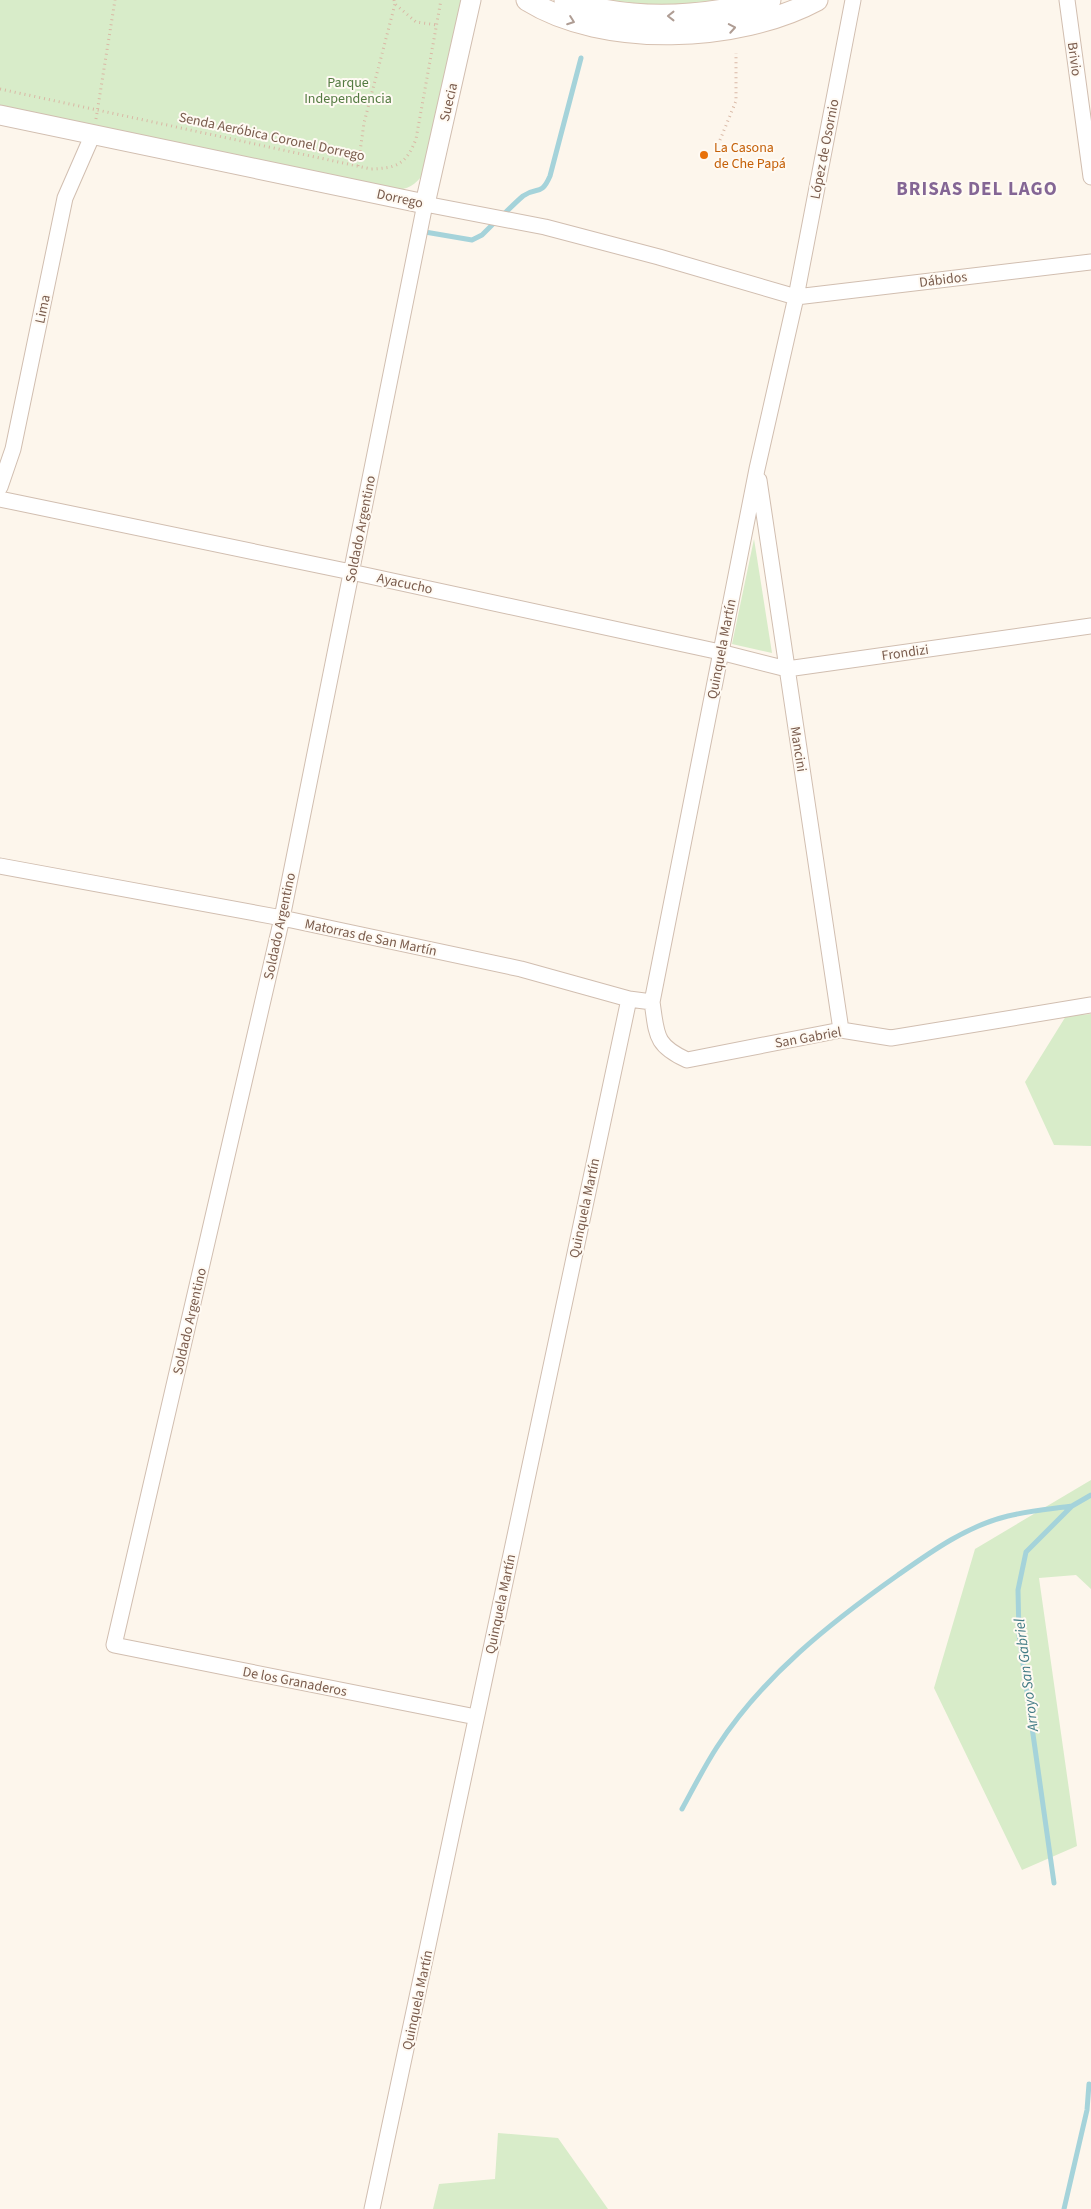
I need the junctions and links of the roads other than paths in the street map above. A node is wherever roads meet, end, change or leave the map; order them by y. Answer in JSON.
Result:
{"nodes":[{"id":1,"x":471,"y":0,"type":"edge"},
{"id":2,"x":528,"y":0,"type":"edge"},
{"id":3,"x":565,"y":0,"type":"edge"},
{"id":4,"x":770,"y":0,"type":"edge"},
{"id":5,"x":818,"y":0,"type":"edge"},
{"id":6,"x":853,"y":0,"type":"edge"},
{"id":7,"x":1067,"y":0,"type":"edge"},
{"id":8,"x":0,"y":115,"type":"edge"},
{"id":9,"x":93,"y":134,"type":"junction"},
{"id":10,"x":1091,"y":177,"type":"edge"},
{"id":11,"x":425,"y":204,"type":"junction"},
{"id":12,"x":1091,"y":262,"type":"edge"},
{"id":13,"x":796,"y":297,"type":"junction"},
{"id":14,"x":4,"y":449,"type":"edge"},
{"id":15,"x":757,"y":469,"type":"junction"},
{"id":16,"x":0,"y":487,"type":"edge"},
{"id":17,"x":0,"y":499,"type":"edge"},
{"id":18,"x":351,"y":572,"type":"junction"},
{"id":19,"x":1091,"y":626,"type":"edge"},
{"id":20,"x":720,"y":652,"type":"junction"},
{"id":21,"x":787,"y":669,"type":"junction"},
{"id":22,"x":0,"y":866,"type":"edge"},
{"id":23,"x":282,"y":918,"type":"junction"},
{"id":24,"x":629,"y":998,"type":"junction"},
{"id":25,"x":652,"y":1002,"type":"junction"},
{"id":26,"x":1091,"y":1005,"type":"edge"},
{"id":27,"x":841,"y":1030,"type":"junction"},
{"id":28,"x":114,"y":1644,"type":"joint"},
{"id":29,"x":476,"y":1717,"type":"junction"},
{"id":30,"x":372,"y":2209,"type":"edge"}],
"edges":[{"from":1,"to":11,"type":"street","name":"Suecia"},
{"from":2,"to":5,"type":"main road","one_way":true},
{"from":4,"to":3,"type":"main road","one_way":true},
{"from":6,"to":13,"type":"street","name":"López de Osornio"},
{"from":7,"to":10,"type":"street","name":"Brivio"},
{"from":8,"to":9,"type":"street","name":"Dorrego"},
{"from":9,"to":11,"type":"street","name":"Dorrego"},
{"from":9,"to":14,"type":"street","name":"Lima"},
{"from":11,"to":13,"type":"street","name":"Dorrego"},
{"from":11,"to":18,"type":"street","name":"Soldado Argentino"},
{"from":12,"to":13,"type":"street","name":"Dábidos"},
{"from":13,"to":15,"type":"street","name":"Quinquela Martín"},
{"from":14,"to":16,"type":"street","name":"Lima"},
{"from":15,"to":20,"type":"street","name":"Quinquela Martín"},
{"from":15,"to":21,"type":"street","name":"Mancini"},
{"from":17,"to":18,"type":"street","name":"Ayacucho"},
{"from":18,"to":20,"type":"street","name":"Ayacucho"},
{"from":18,"to":23,"type":"street","name":"Soldado Argentino"},
{"from":19,"to":21,"type":"street","name":"Frondizi"},
{"from":20,"to":21,"type":"street","name":"Frondizi"},
{"from":20,"to":25,"type":"street","name":"Quinquela Martín"},
{"from":21,"to":27,"type":"street","name":"Mancini"},
{"from":22,"to":23,"type":"street","name":"Matorras de San Martín"},
{"from":23,"to":24,"type":"street","name":"Matorras de San Martín"},
{"from":23,"to":28,"type":"street","name":"Soldado Argentino"},
{"from":24,"to":25,"type":"street","name":"Matorras de San Martín"},
{"from":24,"to":29,"type":"street","name":"Quinquela Martín"},
{"from":25,"to":27,"type":"street","name":"San Gabriel"},
{"from":26,"to":27,"type":"street","name":"San Gabriel"},
{"from":28,"to":29,"type":"street","name":"De los Granaderos"},
{"from":29,"to":30,"type":"street","name":"Quinquela Martín"}]}
